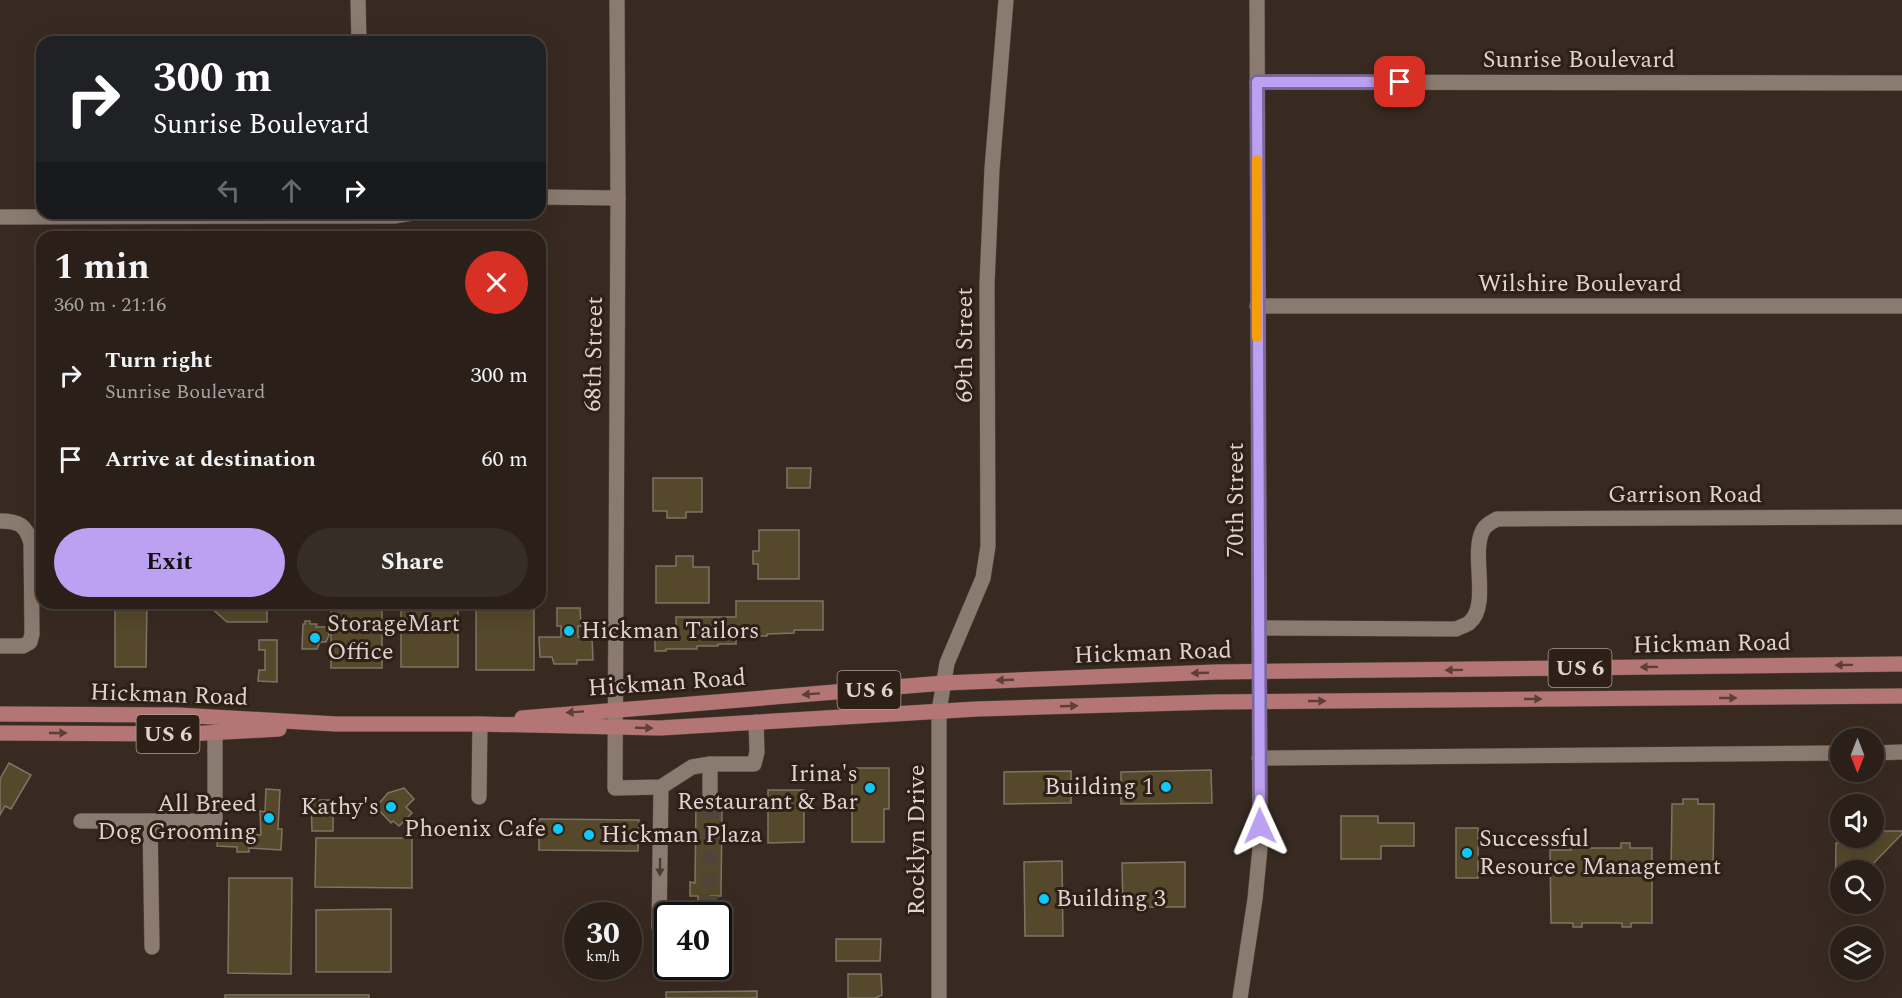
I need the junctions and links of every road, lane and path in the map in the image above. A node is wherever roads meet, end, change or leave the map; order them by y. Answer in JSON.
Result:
{"nodes":[{"id":1,"x":358,"y":0,"type":"edge"},
{"id":2,"x":617,"y":0,"type":"edge"},
{"id":3,"x":1006,"y":0,"type":"edge"},
{"id":4,"x":1257,"y":0,"type":"edge"},
{"id":5,"x":358,"y":36,"type":"edge"},
{"id":6,"x":1257,"y":82,"type":"junction"},
{"id":7,"x":1902,"y":83,"type":"edge"},
{"id":8,"x":546,"y":197,"type":"edge"},
{"id":9,"x":618,"y":198,"type":"junction"},
{"id":10,"x":0,"y":217,"type":"edge"},
{"id":11,"x":36,"y":217,"type":"edge"},
{"id":12,"x":1257,"y":306,"type":"junction"},
{"id":13,"x":1902,"y":306,"type":"edge"},
{"id":14,"x":1902,"y":518,"type":"edge"},
{"id":15,"x":0,"y":521,"type":"edge"},
{"id":16,"x":1480,"y":539,"type":"joint"},
{"id":17,"x":1258,"y":628,"type":"junction"},
{"id":18,"x":0,"y":646,"type":"edge"},
{"id":19,"x":1902,"y":664,"type":"edge"},
{"id":20,"x":1259,"y":672,"type":"junction"},
{"id":21,"x":944,"y":683,"type":"junction"},
{"id":22,"x":1902,"y":696,"type":"edge"},
{"id":23,"x":1259,"y":702,"type":"junction"},
{"id":24,"x":616,"y":709,"type":"junction"},
{"id":25,"x":939,"y":711,"type":"junction"},
{"id":26,"x":0,"y":714,"type":"edge"},
{"id":27,"x":756,"y":722,"type":"junction"},
{"id":28,"x":336,"y":724,"type":"junction"},
{"id":29,"x":480,"y":724,"type":"junction"},
{"id":30,"x":615,"y":727,"type":"junction"},
{"id":31,"x":215,"y":732,"type":"junction"},
{"id":32,"x":0,"y":733,"type":"edge"},
{"id":33,"x":1902,"y":752,"type":"edge"},
{"id":34,"x":1830,"y":753,"type":"edge"},
{"id":35,"x":1884,"y":753,"type":"edge"},
{"id":36,"x":1259,"y":758,"type":"junction"},
{"id":37,"x":710,"y":764,"type":"junction"},
{"id":38,"x":661,"y":788,"type":"junction"},
{"id":39,"x":479,"y":797,"type":"dead end"},
{"id":40,"x":710,"y":804,"type":"tunnel mouth"},
{"id":41,"x":81,"y":820,"type":"dead end"},
{"id":42,"x":150,"y":820,"type":"junction"},
{"id":43,"x":659,"y":902,"type":"edge"},
{"id":44,"x":152,"y":947,"type":"dead end"},
{"id":45,"x":939,"y":998,"type":"edge"},
{"id":46,"x":1240,"y":998,"type":"edge"}],
"edges":[{"from":1,"to":5,"type":"street"},
{"from":2,"to":9,"type":"street","name":"68th Street"},
{"from":3,"to":21,"type":"street","name":"69th Street"},
{"from":4,"to":6,"type":"street","name":"70th Street"},
{"from":6,"to":7,"type":"street","name":"Sunrise Boulevard"},
{"from":6,"to":12,"type":"street","name":"70th Street"},
{"from":8,"to":9,"type":"street"},
{"from":9,"to":24,"type":"street","name":"68th Street"},
{"from":10,"to":11,"type":"street"},
{"from":12,"to":13,"type":"street","name":"Wilshire Boulevard"},
{"from":12,"to":17,"type":"street","name":"70th Street"},
{"from":14,"to":16,"type":"street","name":"Garrison Road"},
{"from":15,"to":18,"type":"street"},
{"from":16,"to":17,"type":"street","name":"Hickman Road"},
{"from":17,"to":20,"type":"street","name":"70th Street"},
{"from":19,"to":20,"type":"main road","name":"Hickman Road","number":"US 6","one_way":true},
{"from":20,"to":21,"type":"main road","name":"Hickman Road","number":"US 6","one_way":true},
{"from":20,"to":23,"type":"street","name":"70th Street"},
{"from":21,"to":24,"type":"main road","name":"Hickman Road","number":"US 6","one_way":true},
{"from":21,"to":25,"type":"street","name":"Rocklyn Drive"},
{"from":23,"to":22,"type":"main road","name":"Hickman Road","number":"US 6","one_way":true},
{"from":25,"to":23,"type":"main road","name":"Hickman Road","number":"US 6","one_way":true},
{"from":23,"to":36,"type":"street","name":"70th Street"},
{"from":24,"to":29,"type":"main road","name":"Hickman Road","number":"US 6","one_way":true},
{"from":24,"to":30,"type":"street","name":"68th Street"},
{"from":25,"to":27,"type":"main road","name":"Hickman Road","number":"US 6"},
{"from":25,"to":45,"type":"street","name":"Rocklyn Drive"},
{"from":26,"to":28,"type":"main road","name":"Hickman Road","number":"US 6"},
{"from":30,"to":27,"type":"main road","name":"Hickman Road","number":"US 6","one_way":true},
{"from":27,"to":37,"type":"street"},
{"from":28,"to":29,"type":"main road","name":"Hickman Road","number":"US 6"},
{"from":28,"to":31,"type":"main road","name":"Hickman Road","number":"US 6"},
{"from":29,"to":30,"type":"main road","name":"Hickman Road","number":"US 6"},
{"from":29,"to":39,"type":"street"},
{"from":30,"to":38,"type":"street","name":"68th Street"},
{"from":32,"to":31,"type":"main road","name":"Hickman Road","number":"US 6","one_way":true},
{"from":31,"to":42,"type":"street"},
{"from":33,"to":35,"type":"street"},
{"from":34,"to":36,"type":"street"},
{"from":36,"to":46,"type":"street","name":"70th Street"},
{"from":37,"to":38,"type":"street"},
{"from":37,"to":40,"type":"street"},
{"from":38,"to":43,"type":"street","one_way":true},
{"from":41,"to":42,"type":"street"},
{"from":42,"to":44,"type":"street"}]}
